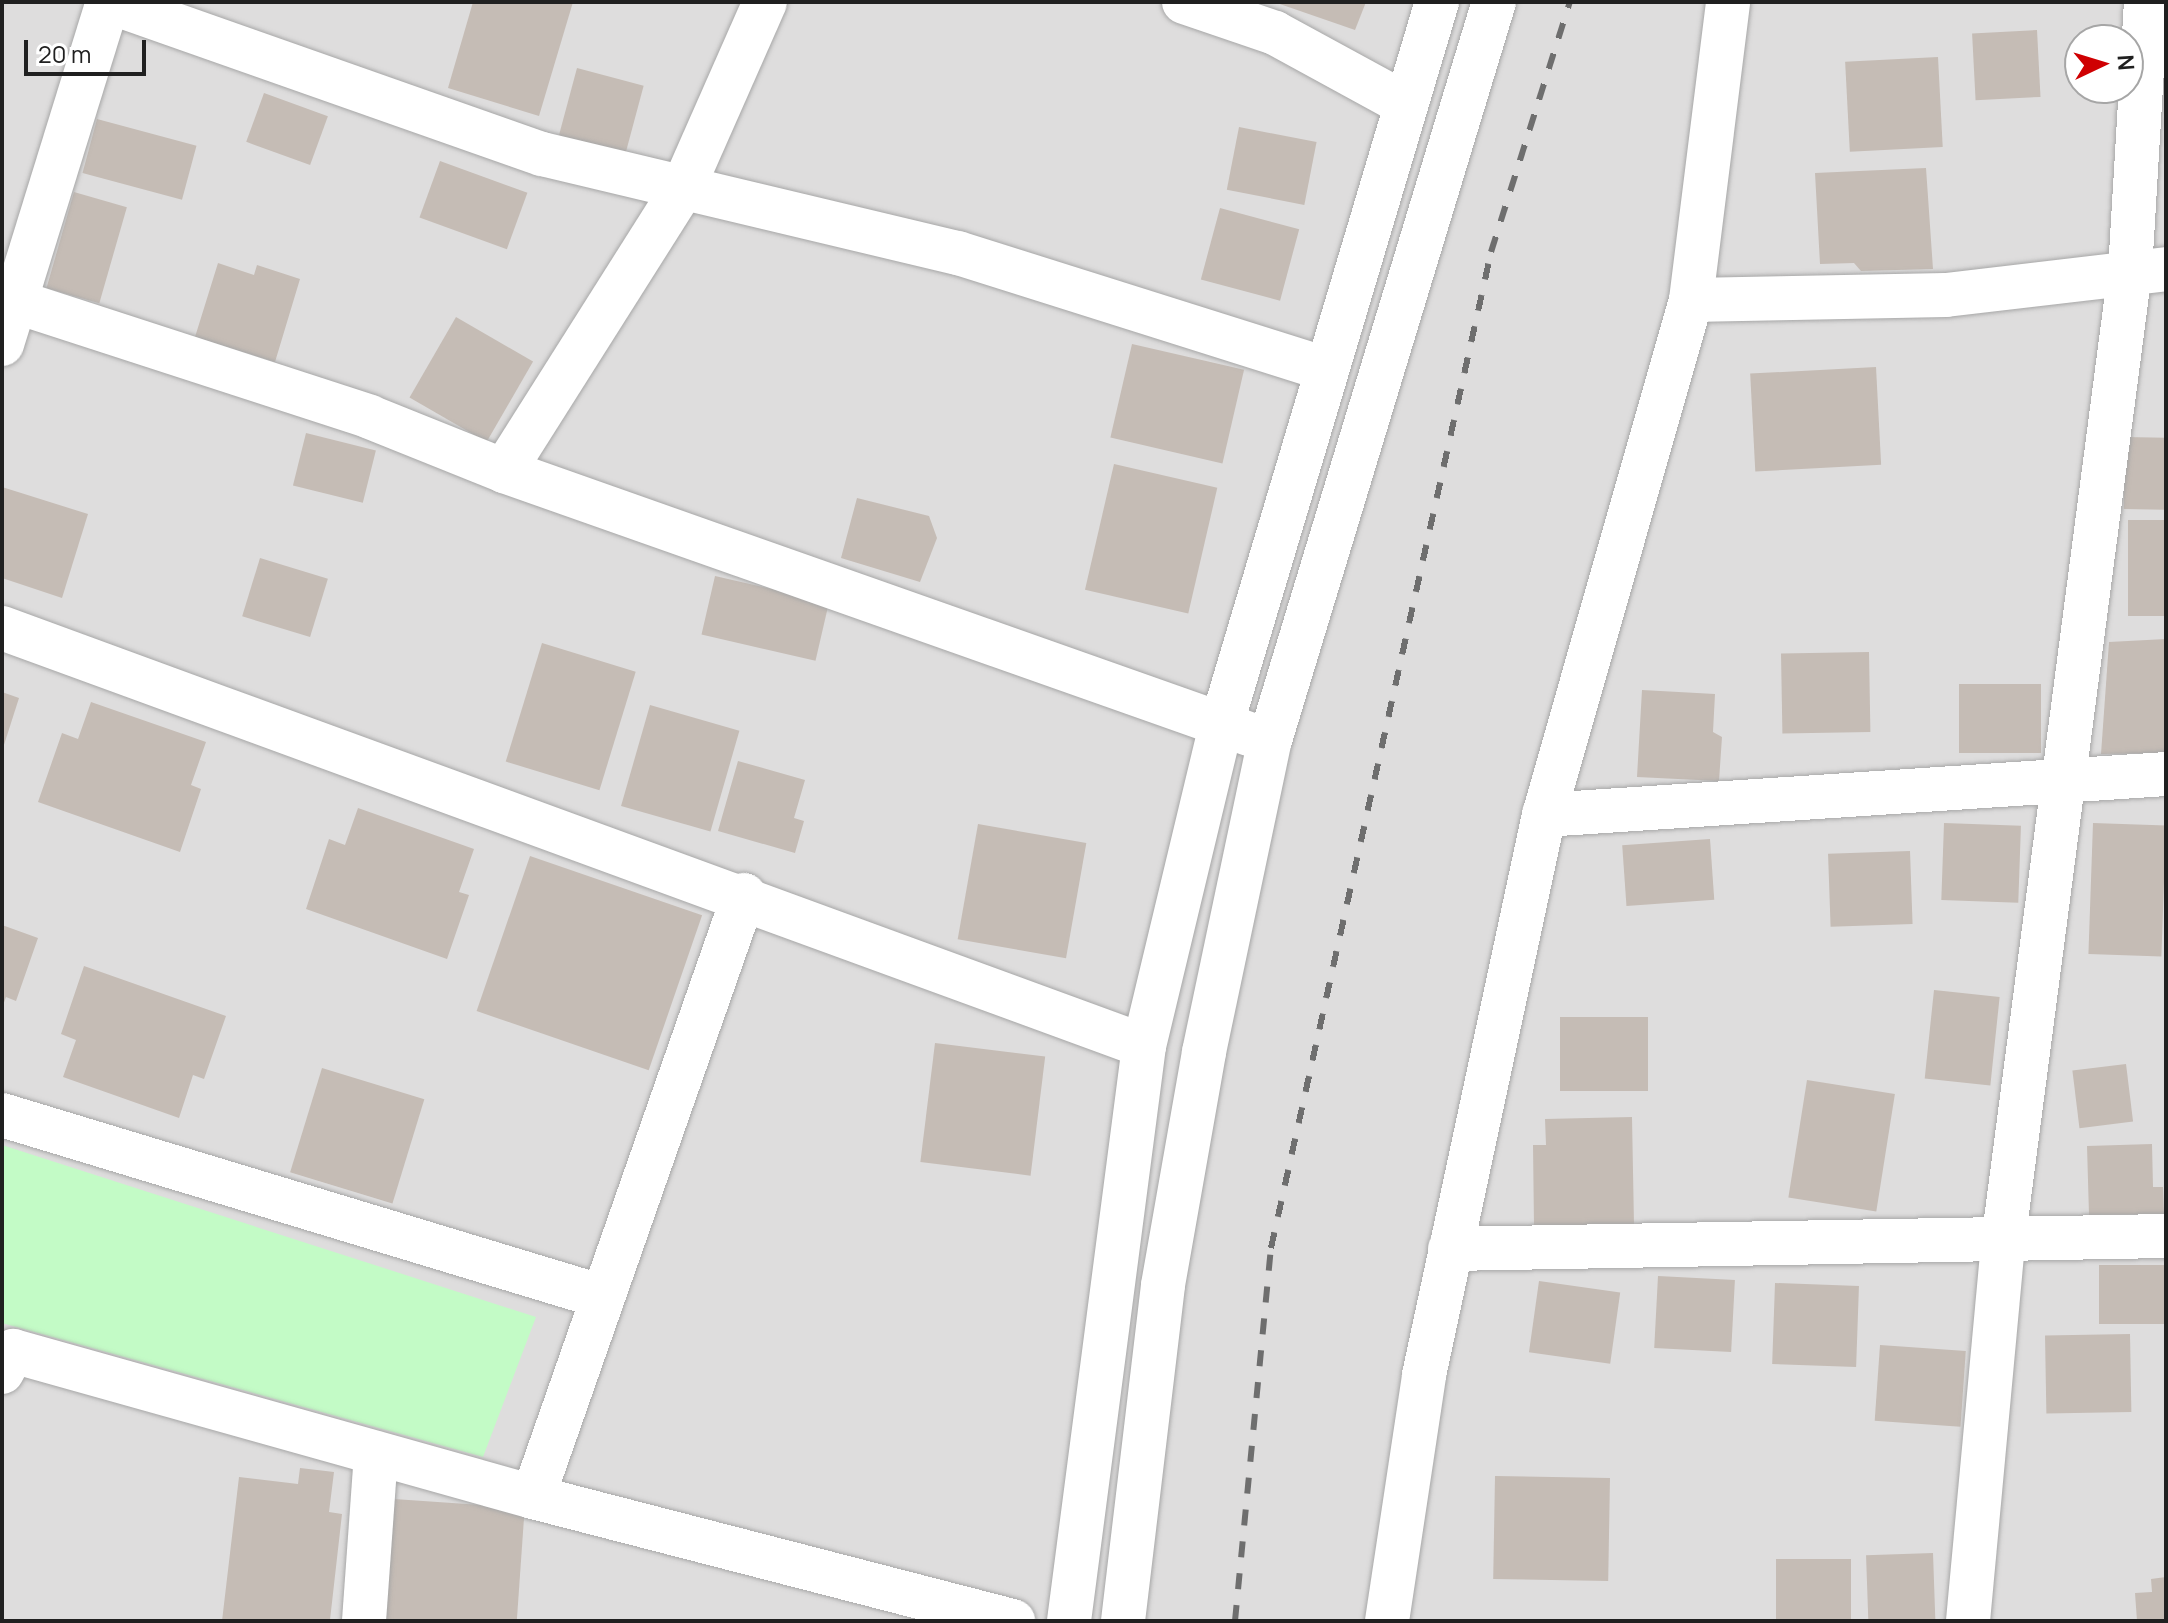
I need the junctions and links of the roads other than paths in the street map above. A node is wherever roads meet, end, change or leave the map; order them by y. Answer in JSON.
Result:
{"nodes":[{"id":1,"x":109,"y":2,"type":"edge"},
{"id":2,"x":765,"y":2,"type":"edge"},
{"id":3,"x":1184,"y":2,"type":"edge"},
{"id":4,"x":1437,"y":2,"type":"edge"},
{"id":5,"x":1494,"y":2,"type":"edge"},
{"id":6,"x":1728,"y":2,"type":"edge"},
{"id":7,"x":2146,"y":2,"type":"edge"},
{"id":8,"x":1405,"y":104,"type":"junction"},
{"id":9,"x":683,"y":188,"type":"junction"},
{"id":10,"x":2148,"y":270,"type":"edge"},
{"id":11,"x":1691,"y":300,"type":"junction"},
{"id":12,"x":17,"y":302,"type":"junction"},
{"id":13,"x":2,"y":344,"type":"edge"},
{"id":14,"x":1326,"y":369,"type":"junction"},
{"id":15,"x":504,"y":471,"type":"junction"},
{"id":16,"x":2,"y":628,"type":"edge"},
{"id":17,"x":1221,"y":726,"type":"junction"},
{"id":18,"x":1270,"y":740,"type":"junction"},
{"id":19,"x":2166,"y":774,"type":"edge"},
{"id":20,"x":2068,"y":783,"type":"junction"},
{"id":21,"x":1544,"y":815,"type":"junction"},
{"id":22,"x":744,"y":895,"type":"junction"},
{"id":23,"x":1144,"y":1046,"type":"junction"},
{"id":24,"x":2,"y":1115,"type":"edge"},
{"id":25,"x":2004,"y":1235,"type":"junction"},
{"id":26,"x":2166,"y":1236,"type":"edge"},
{"id":27,"x":1450,"y":1249,"type":"junction"},
{"id":28,"x":603,"y":1297,"type":"junction"},
{"id":29,"x":2,"y":1372,"type":"edge"},
{"id":30,"x":376,"y":1453,"type":"junction"},
{"id":31,"x":533,"y":1497,"type":"junction"},
{"id":32,"x":364,"y":1621,"type":"edge"},
{"id":33,"x":1013,"y":1621,"type":"edge"},
{"id":34,"x":1069,"y":1621,"type":"edge"},
{"id":35,"x":1123,"y":1621,"type":"edge"},
{"id":36,"x":1387,"y":1621,"type":"edge"},
{"id":37,"x":1968,"y":1621,"type":"edge"}],
"edges":[{"from":1,"to":9,"type":"street"},
{"from":1,"to":12,"type":"street"},
{"from":2,"to":9,"type":"street"},
{"from":3,"to":8,"type":"street"},
{"from":4,"to":8,"type":"street"},
{"from":5,"to":18,"type":"street"},
{"from":6,"to":11,"type":"street"},
{"from":7,"to":10,"type":"street"},
{"from":8,"to":14,"type":"street"},
{"from":9,"to":14,"type":"street"},
{"from":9,"to":15,"type":"street"},
{"from":10,"to":11,"type":"street"},
{"from":10,"to":20,"type":"street"},
{"from":11,"to":21,"type":"street"},
{"from":12,"to":13,"type":"street"},
{"from":12,"to":15,"type":"street"},
{"from":14,"to":17,"type":"street"},
{"from":15,"to":17,"type":"street"},
{"from":16,"to":22,"type":"street"},
{"from":17,"to":18,"type":"street"},
{"from":17,"to":23,"type":"street"},
{"from":18,"to":35,"type":"street"},
{"from":19,"to":20,"type":"street"},
{"from":20,"to":21,"type":"street"},
{"from":20,"to":25,"type":"street"},
{"from":21,"to":27,"type":"street"},
{"from":22,"to":23,"type":"street"},
{"from":22,"to":28,"type":"street"},
{"from":23,"to":34,"type":"street"},
{"from":24,"to":28,"type":"street"},
{"from":25,"to":26,"type":"street"},
{"from":25,"to":27,"type":"street"},
{"from":25,"to":37,"type":"street"},
{"from":27,"to":36,"type":"street"},
{"from":28,"to":31,"type":"street"},
{"from":29,"to":30,"type":"street"},
{"from":30,"to":31,"type":"street"},
{"from":30,"to":32,"type":"street"},
{"from":31,"to":33,"type":"street"}]}
